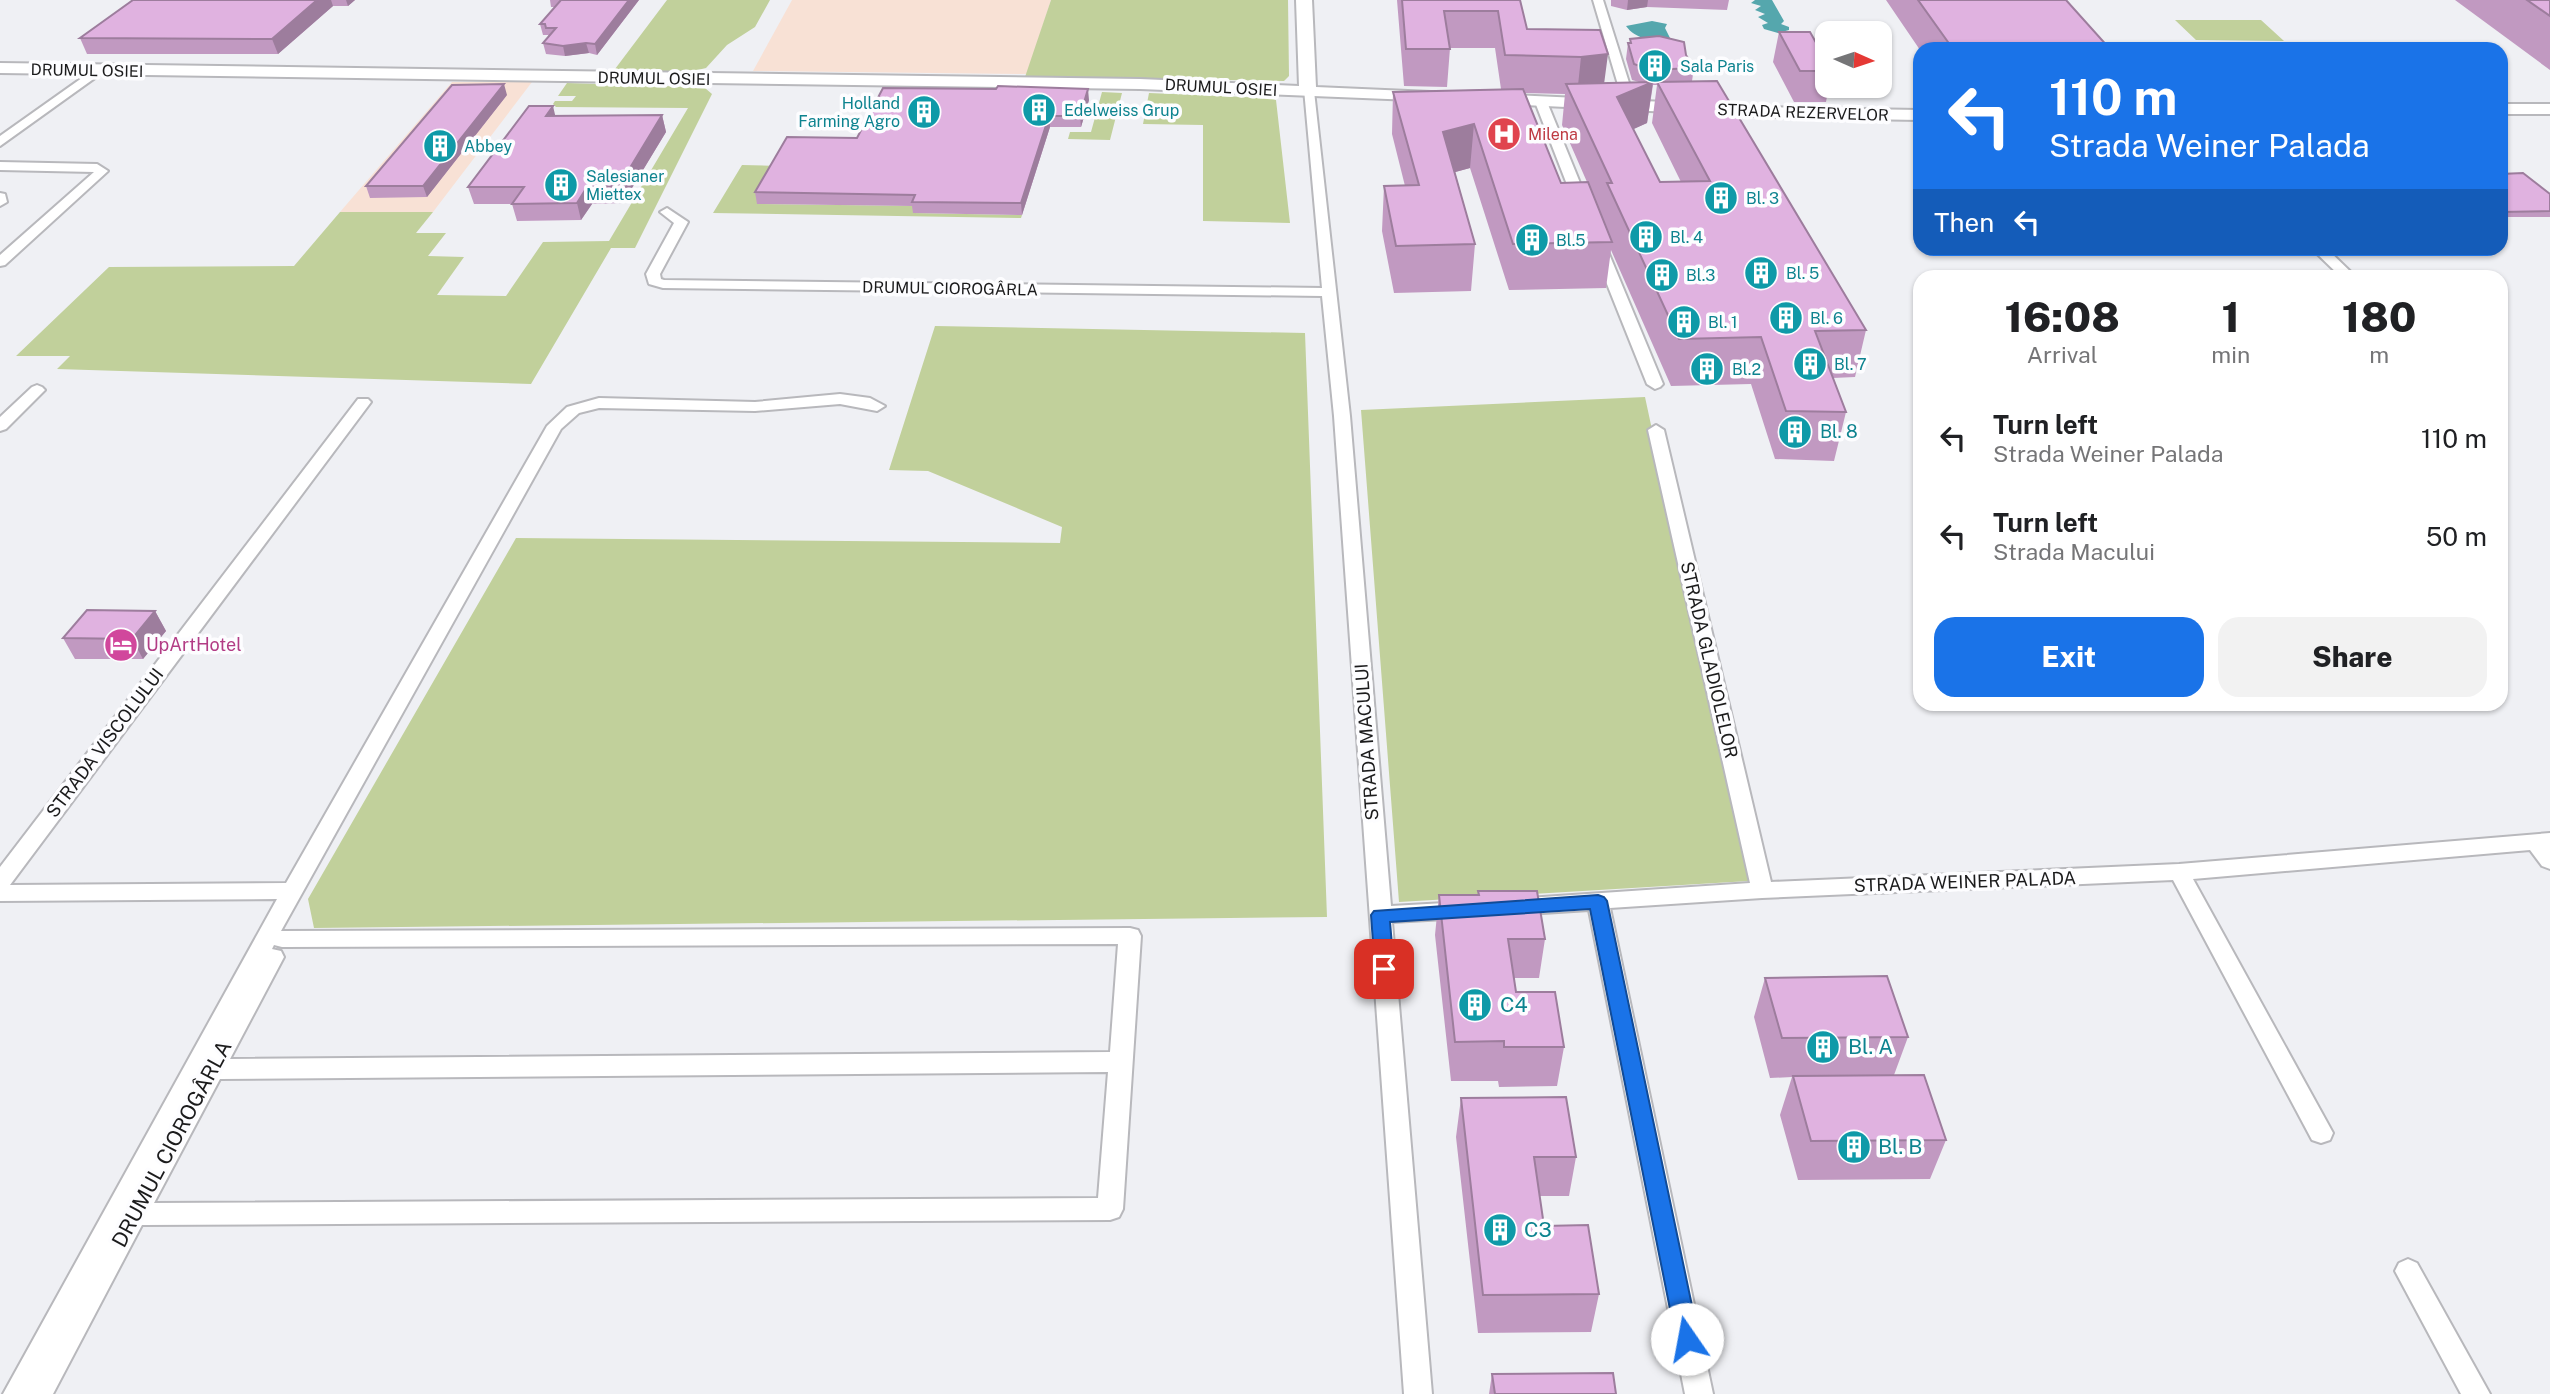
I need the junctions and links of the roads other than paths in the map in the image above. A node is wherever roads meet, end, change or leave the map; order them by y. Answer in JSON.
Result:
{"nodes":[{"id":1,"x":1304,"y":0,"type":"edge"},
{"id":2,"x":1598,"y":0,"type":"edge"},
{"id":3,"x":0,"y":68,"type":"edge"},
{"id":4,"x":100,"y":70,"type":"junction"},
{"id":5,"x":1450,"y":97,"type":"edge"},
{"id":6,"x":1309,"y":98,"type":"junction"},
{"id":7,"x":1476,"y":99,"type":"edge"},
{"id":8,"x":1631,"y":106,"type":"junction"},
{"id":9,"x":1543,"y":107,"type":"junction"},
{"id":10,"x":2550,"y":108,"type":"edge"},
{"id":11,"x":2508,"y":109,"type":"edge"},
{"id":12,"x":1913,"y":115,"type":"edge"},
{"id":13,"x":0,"y":142,"type":"edge"},
{"id":14,"x":0,"y":166,"type":"edge"},
{"id":15,"x":667,"y":212,"type":"dead end"},
{"id":16,"x":2326,"y":256,"type":"edge"},
{"id":17,"x":0,"y":262,"type":"edge"},
{"id":18,"x":2341,"y":270,"type":"edge"},
{"id":19,"x":1330,"y":292,"type":"junction"},
{"id":20,"x":1655,"y":384,"type":"dead end"},
{"id":21,"x":37,"y":390,"type":"dead end"},
{"id":22,"x":363,"y":402,"type":"dead end"},
{"id":23,"x":877,"y":406,"type":"dead end"},
{"id":24,"x":0,"y":426,"type":"edge"},
{"id":25,"x":1656,"y":430,"type":"dead end"},
{"id":26,"x":2542,"y":841,"type":"edge"},
{"id":27,"x":2550,"y":861,"type":"edge"},
{"id":28,"x":2179,"y":872,"type":"junction"},
{"id":29,"x":0,"y":883,"type":"edge"},
{"id":30,"x":1762,"y":890,"type":"junction"},
{"id":31,"x":292,"y":891,"type":"junction"},
{"id":32,"x":0,"y":893,"type":"edge"},
{"id":33,"x":1598,"y":901,"type":"junction"},
{"id":34,"x":1380,"y":915,"type":"junction"},
{"id":35,"x":282,"y":939,"type":"junction"},
{"id":36,"x":1121,"y":1062,"type":"junction"},
{"id":37,"x":212,"y":1069,"type":"junction"},
{"id":38,"x":2322,"y":1133,"type":"dead end"},
{"id":39,"x":133,"y":1214,"type":"junction"},
{"id":40,"x":2408,"y":1271,"type":"dead end"},
{"id":41,"x":16,"y":1394,"type":"edge"},
{"id":42,"x":37,"y":1394,"type":"edge"},
{"id":43,"x":1418,"y":1394,"type":"edge"},
{"id":44,"x":1699,"y":1394,"type":"edge"},
{"id":45,"x":2476,"y":1394,"type":"edge"}],
"edges":[{"from":1,"to":6,"type":"street"},
{"from":2,"to":8,"type":"street"},
{"from":3,"to":4,"type":"street","name":"DRUMUL OSIEI"},
{"from":4,"to":6,"type":"street","name":"DRUMUL OSIEI"},
{"from":4,"to":13,"type":"street"},
{"from":5,"to":6,"type":"street"},
{"from":6,"to":19,"type":"street","name":"STRADA MACULUI"},
{"from":7,"to":9,"type":"street","name":"STRADA REZERVELOR"},
{"from":8,"to":9,"type":"street","name":"STRADA REZERVELOR"},
{"from":8,"to":12,"type":"street","name":"STRADA REZERVELOR"},
{"from":9,"to":20,"type":"street"},
{"from":10,"to":11,"type":"street"},
{"from":14,"to":17,"type":"street"},
{"from":15,"to":19,"type":"street","name":"DRUMUL CIOROGÂRLA"},
{"from":16,"to":18,"type":"street"},
{"from":19,"to":34,"type":"street","name":"STRADA MACULUI"},
{"from":21,"to":24,"type":"street"},
{"from":22,"to":29,"type":"street","name":"STRADA VISCOLULUI"},
{"from":23,"to":31,"type":"street"},
{"from":25,"to":30,"type":"street","name":"STRADA GLADIOLELOR"},
{"from":26,"to":27,"type":"street"},
{"from":26,"to":28,"type":"street","name":"STRADA WEINER PALADA"},
{"from":28,"to":30,"type":"street","name":"STRADA WEINER PALADA"},
{"from":28,"to":38,"type":"street"},
{"from":30,"to":33,"type":"street","name":"STRADA WEINER PALADA"},
{"from":31,"to":32,"type":"street"},
{"from":31,"to":35,"type":"street","name":"DRUMUL CIOROGÂRLA"},
{"from":31,"to":41,"type":"street"},
{"from":33,"to":34,"type":"street","name":"STRADA WEINER PALADA"},
{"from":33,"to":44,"type":"street"},
{"from":34,"to":43,"type":"street","name":"STRADA MACULUI"},
{"from":35,"to":36,"type":"street"},
{"from":35,"to":37,"type":"street","name":"DRUMUL CIOROGÂRLA"},
{"from":36,"to":37,"type":"street"},
{"from":36,"to":39,"type":"street"},
{"from":37,"to":39,"type":"street","name":"DRUMUL CIOROGÂRLA"},
{"from":39,"to":42,"type":"street","name":"DRUMUL CIOROGÂRLA"},
{"from":40,"to":45,"type":"street"}]}
